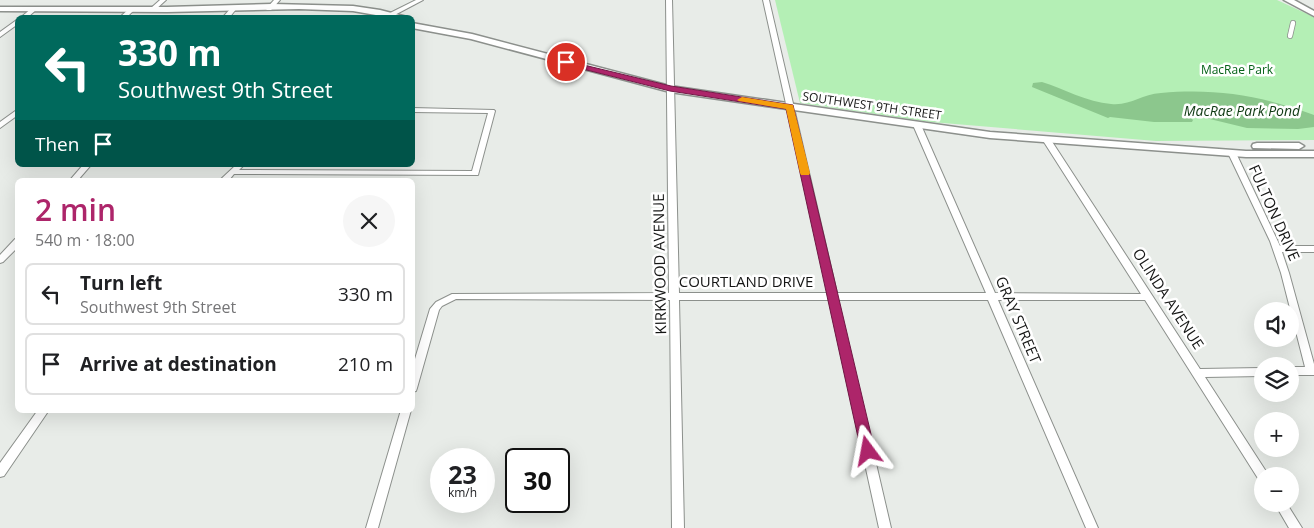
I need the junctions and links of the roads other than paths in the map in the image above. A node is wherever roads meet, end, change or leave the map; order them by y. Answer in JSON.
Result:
{"nodes":[{"id":1,"x":163,"y":0,"type":"edge"},
{"id":2,"x":420,"y":0,"type":"edge"},
{"id":3,"x":669,"y":0,"type":"edge"},
{"id":4,"x":766,"y":0,"type":"edge"},
{"id":5,"x":1289,"y":0,"type":"edge"},
{"id":6,"x":273,"y":5,"type":"edge"},
{"id":7,"x":234,"y":8,"type":"junction"},
{"id":8,"x":0,"y":9,"type":"edge"},
{"id":9,"x":34,"y":9,"type":"junction"},
{"id":10,"x":132,"y":9,"type":"junction"},
{"id":11,"x":153,"y":9,"type":"junction"},
{"id":12,"x":1314,"y":12,"type":"edge"},
{"id":13,"x":27,"y":15,"type":"edge"},
{"id":14,"x":125,"y":15,"type":"edge"},
{"id":15,"x":228,"y":15,"type":"edge"},
{"id":16,"x":372,"y":15,"type":"edge"},
{"id":17,"x":386,"y":15,"type":"edge"},
{"id":18,"x":415,"y":20,"type":"edge"},
{"id":19,"x":1293,"y":23,"type":"dead end"},
{"id":20,"x":15,"y":24,"type":"edge"},
{"id":21,"x":415,"y":26,"type":"edge"},
{"id":22,"x":0,"y":35,"type":"edge"},
{"id":23,"x":1290,"y":36,"type":"dead end"},
{"id":24,"x":472,"y":37,"type":"junction"},
{"id":25,"x":670,"y":89,"type":"junction"},
{"id":26,"x":790,"y":107,"type":"junction"},
{"id":27,"x":415,"y":110,"type":"edge"},
{"id":28,"x":15,"y":114,"type":"edge"},
{"id":29,"x":8,"y":120,"type":"junction"},
{"id":30,"x":15,"y":120,"type":"edge"},
{"id":31,"x":917,"y":125,"type":"junction"},
{"id":32,"x":0,"y":126,"type":"edge"},
{"id":33,"x":1046,"y":140,"type":"junction"},
{"id":34,"x":1155,"y":146,"type":"junction"},
{"id":35,"x":1314,"y":146,"type":"edge"},
{"id":36,"x":1232,"y":153,"type":"junction"},
{"id":37,"x":1314,"y":154,"type":"edge"},
{"id":38,"x":86,"y":167,"type":"edge"},
{"id":39,"x":238,"y":167,"type":"edge"},
{"id":40,"x":233,"y":172,"type":"junction"},
{"id":41,"x":76,"y":178,"type":"edge"},
{"id":42,"x":226,"y":178,"type":"edge"},
{"id":43,"x":15,"y":244,"type":"edge"},
{"id":44,"x":1277,"y":249,"type":"junction"},
{"id":45,"x":1314,"y":249,"type":"edge"},
{"id":46,"x":0,"y":260,"type":"edge"},
{"id":47,"x":674,"y":297,"type":"junction"},
{"id":48,"x":833,"y":297,"type":"junction"},
{"id":49,"x":992,"y":297,"type":"junction"},
{"id":50,"x":1148,"y":297,"type":"junction"},
{"id":51,"x":1312,"y":371,"type":"edge"},
{"id":52,"x":1254,"y":372,"type":"edge"},
{"id":53,"x":1299,"y":372,"type":"edge"},
{"id":54,"x":1197,"y":373,"type":"junction"},
{"id":55,"x":415,"y":378,"type":"edge"},
{"id":56,"x":42,"y":413,"type":"edge"},
{"id":57,"x":405,"y":413,"type":"edge"},
{"id":58,"x":1257,"y":467,"type":"edge"},
{"id":59,"x":0,"y":472,"type":"edge"},
{"id":60,"x":1286,"y":512,"type":"edge"},
{"id":61,"x":372,"y":528,"type":"edge"},
{"id":62,"x":678,"y":528,"type":"edge"},
{"id":63,"x":885,"y":528,"type":"edge"},
{"id":64,"x":1092,"y":528,"type":"edge"},
{"id":65,"x":1296,"y":528,"type":"edge"}],
"edges":[{"from":1,"to":11,"type":"street"},
{"from":2,"to":17,"type":"street"},
{"from":3,"to":25,"type":"street","name":"KIRKWOOD AVENUE"},
{"from":4,"to":26,"type":"street"},
{"from":5,"to":12,"type":"main road"},
{"from":6,"to":7,"type":"main road"},
{"from":6,"to":16,"type":"main road"},
{"from":7,"to":11,"type":"main road"},
{"from":7,"to":15,"type":"street"},
{"from":8,"to":9,"type":"main road"},
{"from":9,"to":10,"type":"main road"},
{"from":9,"to":13,"type":"street"},
{"from":10,"to":11,"type":"main road"},
{"from":10,"to":14,"type":"street"},
{"from":18,"to":24,"type":"main road","name":"SOUTHWEST 9TH STREET"},
{"from":19,"to":23,"type":"street"},
{"from":20,"to":22,"type":"street"},
{"from":21,"to":24,"type":"main road","name":"SOUTHWEST 9TH STREET"},
{"from":24,"to":25,"type":"main road","name":"SOUTHWEST 9TH STREET"},
{"from":25,"to":26,"type":"main road","name":"SOUTHWEST 9TH STREET"},
{"from":25,"to":47,"type":"street","name":"KIRKWOOD AVENUE"},
{"from":26,"to":31,"type":"main road","name":"SOUTHWEST 9TH STREET"},
{"from":26,"to":48,"type":"street"},
{"from":27,"to":40,"type":"street"},
{"from":28,"to":29,"type":"street"},
{"from":29,"to":30,"type":"street"},
{"from":29,"to":32,"type":"street"},
{"from":31,"to":33,"type":"main road","name":"SOUTHWEST 9TH STREET"},
{"from":31,"to":49,"type":"street","name":"GRAY STREET"},
{"from":33,"to":34,"type":"main road","name":"SOUTHWEST 9TH STREET"},
{"from":33,"to":50,"type":"street","name":"OLINDA AVENUE"},
{"from":34,"to":35,"type":"main road","name":"SOUTHWEST 9TH STREET"},
{"from":34,"to":36,"type":"main road","name":"SOUTHWEST 9TH STREET"},
{"from":36,"to":37,"type":"main road","name":"SOUTHWEST 9TH STREET"},
{"from":36,"to":44,"type":"street","name":"FULTON DRIVE"},
{"from":38,"to":41,"type":"street"},
{"from":39,"to":40,"type":"street"},
{"from":40,"to":42,"type":"street"},
{"from":43,"to":46,"type":"street"},
{"from":44,"to":45,"type":"street"},
{"from":44,"to":51,"type":"street","name":"FULTON DRIVE"},
{"from":47,"to":48,"type":"street","name":"COURTLAND DRIVE"},
{"from":47,"to":55,"type":"street","name":"COURTLAND DRIVE"},
{"from":47,"to":62,"type":"street","name":"KIRKWOOD AVENUE"},
{"from":48,"to":49,"type":"street","name":"COURTLAND DRIVE"},
{"from":48,"to":63,"type":"street"},
{"from":49,"to":50,"type":"street","name":"COURTLAND DRIVE"},
{"from":49,"to":64,"type":"street","name":"GRAY STREET"},
{"from":50,"to":54,"type":"street","name":"OLINDA AVENUE"},
{"from":51,"to":53,"type":"street"},
{"from":52,"to":54,"type":"street"},
{"from":54,"to":58,"type":"street","name":"OLINDA AVENUE"},
{"from":56,"to":59,"type":"street"},
{"from":57,"to":61,"type":"street"},
{"from":60,"to":65,"type":"street"}]}
